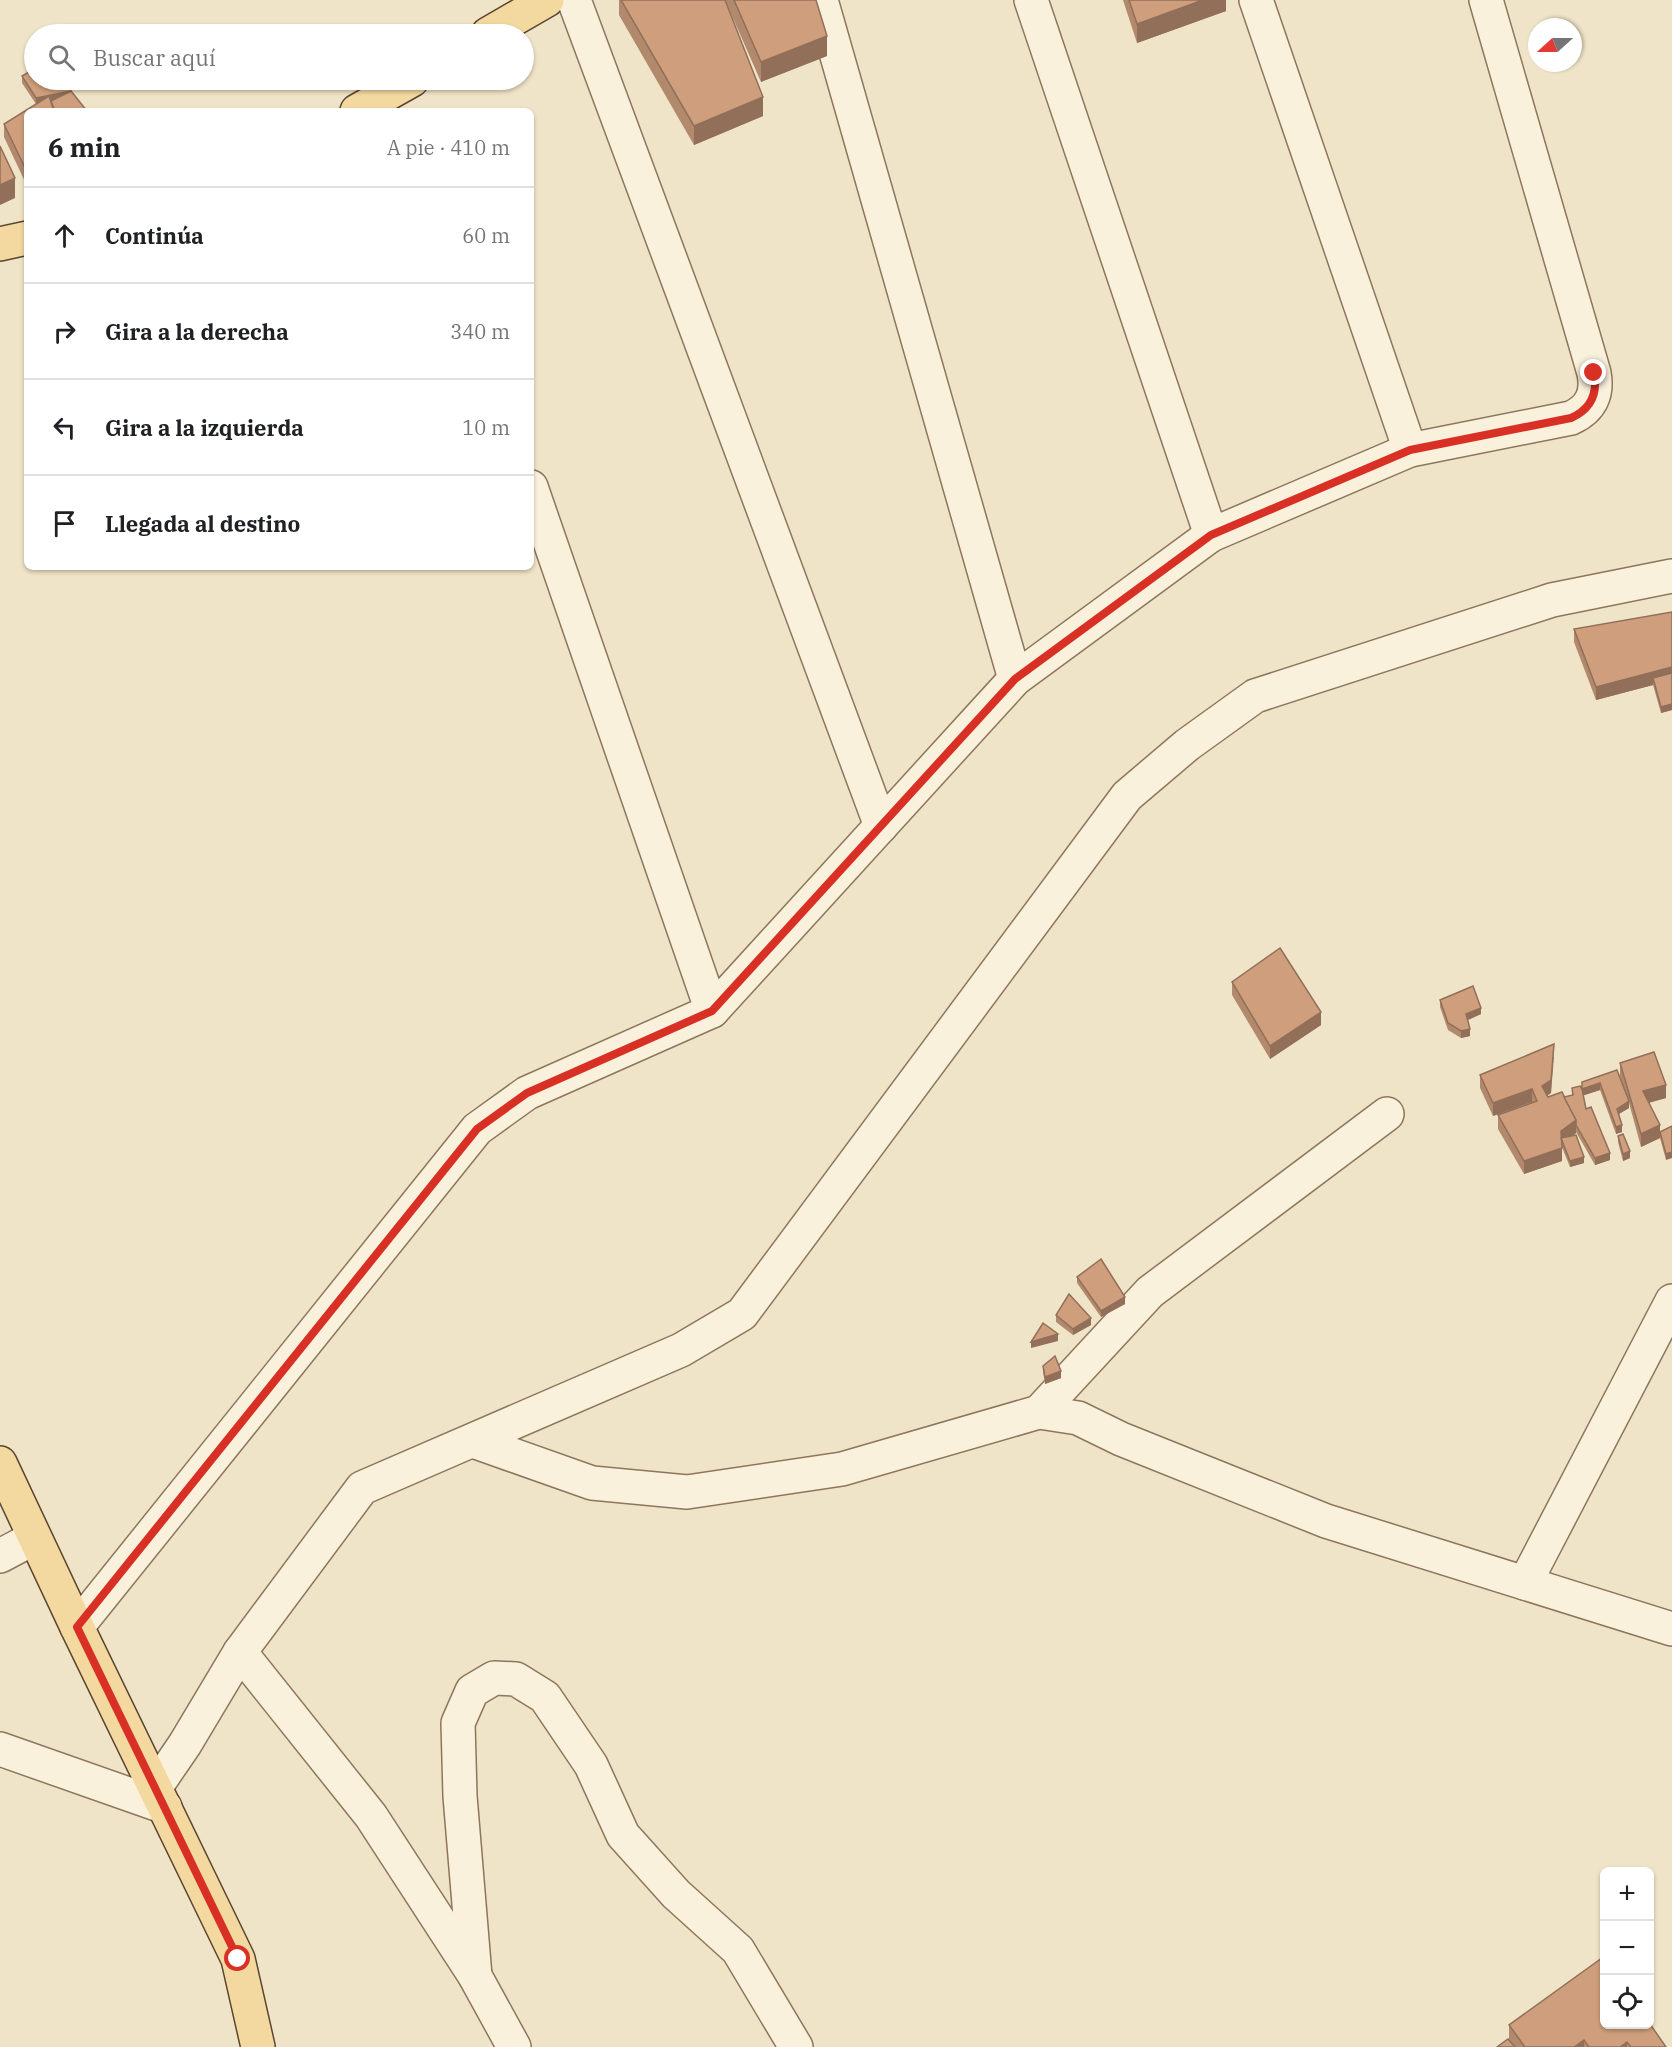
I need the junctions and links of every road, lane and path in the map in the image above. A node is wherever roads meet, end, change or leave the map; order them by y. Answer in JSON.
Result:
{"nodes":[{"id":1,"x":547,"y":0,"type":"edge"},
{"id":2,"x":574,"y":0,"type":"edge"},
{"id":3,"x":821,"y":0,"type":"edge"},
{"id":4,"x":1031,"y":0,"type":"edge"},
{"id":5,"x":1256,"y":0,"type":"edge"},
{"id":6,"x":1486,"y":0,"type":"edge"},
{"id":7,"x":505,"y":24,"type":"edge"},
{"id":8,"x":402,"y":94,"type":"edge"},
{"id":9,"x":365,"y":108,"type":"edge"},
{"id":10,"x":24,"y":239,"type":"edge"},
{"id":11,"x":0,"y":244,"type":"edge"},
{"id":12,"x":1410,"y":450,"type":"junction"},
{"id":13,"x":534,"y":496,"type":"edge"},
{"id":14,"x":1211,"y":535,"type":"junction"},
{"id":15,"x":1672,"y":576,"type":"edge"},
{"id":16,"x":1015,"y":679,"type":"junction"},
{"id":17,"x":881,"y":826,"type":"junction"},
{"id":18,"x":712,"y":1011,"type":"junction"},
{"id":19,"x":1387,"y":1114,"type":"dead end"},
{"id":20,"x":1672,"y":1301,"type":"edge"},
{"id":21,"x":1039,"y":1412,"type":"junction"},
{"id":22,"x":473,"y":1441,"type":"junction"},
{"id":23,"x":0,"y":1463,"type":"edge"},
{"id":24,"x":34,"y":1538,"type":"junction"},
{"id":25,"x":0,"y":1556,"type":"edge"},
{"id":26,"x":1525,"y":1583,"type":"junction"},
{"id":27,"x":77,"y":1627,"type":"junction"},
{"id":28,"x":1672,"y":1629,"type":"edge"},
{"id":29,"x":240,"y":1652,"type":"junction"},
{"id":30,"x":0,"y":1749,"type":"edge"},
{"id":31,"x":160,"y":1798,"type":"junction"},
{"id":32,"x":476,"y":1976,"type":"junction"},
{"id":33,"x":258,"y":2047,"type":"edge"},
{"id":34,"x":514,"y":2047,"type":"edge"},
{"id":35,"x":796,"y":2047,"type":"edge"}],
"edges":[{"from":1,"to":7,"type":"main road"},
{"from":2,"to":17,"type":"street"},
{"from":3,"to":16,"type":"street"},
{"from":4,"to":14,"type":"street"},
{"from":5,"to":12,"type":"street"},
{"from":6,"to":12,"type":"street"},
{"from":8,"to":9,"type":"main road"},
{"from":10,"to":11,"type":"main road"},
{"from":12,"to":14,"type":"street"},
{"from":13,"to":18,"type":"street"},
{"from":14,"to":16,"type":"street"},
{"from":15,"to":22,"type":"street"},
{"from":16,"to":17,"type":"street"},
{"from":17,"to":18,"type":"street"},
{"from":18,"to":27,"type":"street"},
{"from":19,"to":21,"type":"street"},
{"from":20,"to":26,"type":"street"},
{"from":21,"to":22,"type":"street"},
{"from":21,"to":26,"type":"street"},
{"from":22,"to":29,"type":"street"},
{"from":23,"to":24,"type":"main road"},
{"from":24,"to":25,"type":"street"},
{"from":24,"to":27,"type":"main road"},
{"from":26,"to":28,"type":"street"},
{"from":27,"to":31,"type":"main road"},
{"from":29,"to":31,"type":"street"},
{"from":29,"to":32,"type":"street"},
{"from":30,"to":31,"type":"street"},
{"from":31,"to":33,"type":"main road"},
{"from":32,"to":34,"type":"street"},
{"from":32,"to":35,"type":"street"}]}
